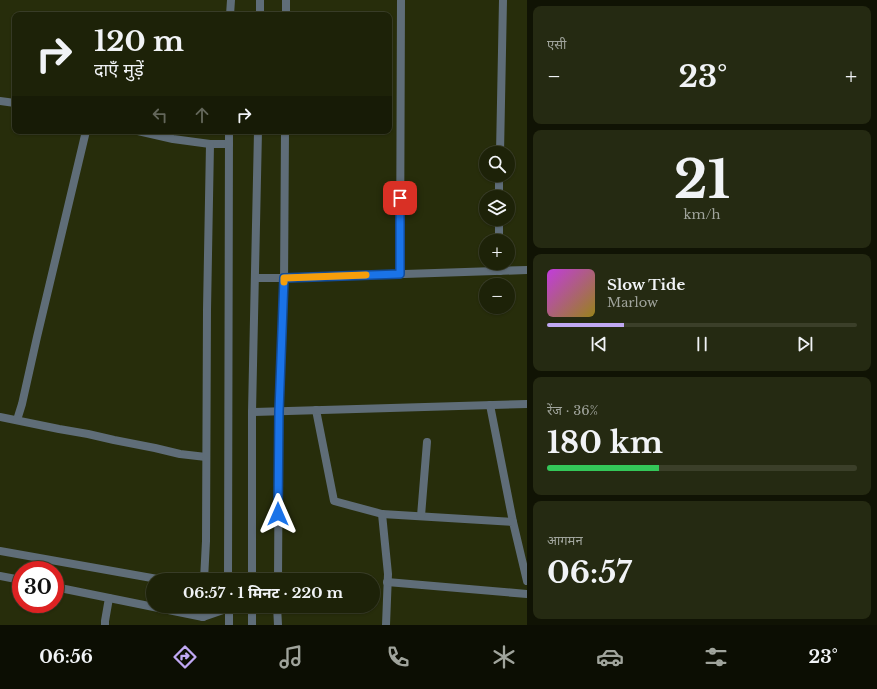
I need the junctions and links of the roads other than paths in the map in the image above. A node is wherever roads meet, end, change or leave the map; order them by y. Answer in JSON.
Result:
{"nodes":[{"id":1,"x":231,"y":0,"type":"edge"},
{"id":2,"x":260,"y":0,"type":"edge"},
{"id":3,"x":286,"y":0,"type":"edge"},
{"id":4,"x":401,"y":0,"type":"edge"},
{"id":5,"x":503,"y":0,"type":"edge"},
{"id":6,"x":230,"y":12,"type":"edge"},
{"id":7,"x":260,"y":12,"type":"edge"},
{"id":8,"x":286,"y":12,"type":"edge"},
{"id":9,"x":0,"y":101,"type":"edge"},
{"id":10,"x":12,"y":103,"type":"edge"},
{"id":11,"x":85,"y":134,"type":"edge"},
{"id":12,"x":151,"y":134,"type":"edge"},
{"id":13,"x":229,"y":134,"type":"edge"},
{"id":14,"x":258,"y":134,"type":"edge"},
{"id":15,"x":285,"y":134,"type":"edge"},
{"id":16,"x":210,"y":144,"type":"junction"},
{"id":17,"x":229,"y":144,"type":"junction"},
{"id":18,"x":500,"y":146,"type":"edge"},
{"id":19,"x":479,"y":268,"type":"edge"},
{"id":20,"x":515,"y":269,"type":"edge"},
{"id":21,"x":527,"y":270,"type":"edge"},
{"id":22,"x":400,"y":274,"type":"junction"},
{"id":23,"x":256,"y":278,"type":"junction"},
{"id":24,"x":284,"y":278,"type":"junction"},
{"id":25,"x":527,"y":404,"type":"edge"},
{"id":26,"x":490,"y":405,"type":"junction"},
{"id":27,"x":316,"y":410,"type":"junction"},
{"id":28,"x":279,"y":411,"type":"junction"},
{"id":29,"x":252,"y":412,"type":"junction"},
{"id":30,"x":0,"y":417,"type":"edge"},
{"id":31,"x":17,"y":420,"type":"junction"},
{"id":32,"x":427,"y":442,"type":"dead end"},
{"id":33,"x":206,"y":457,"type":"junction"},
{"id":34,"x":382,"y":514,"type":"junction"},
{"id":35,"x":421,"y":516,"type":"junction"},
{"id":36,"x":513,"y":522,"type":"junction"},
{"id":37,"x":0,"y":551,"type":"edge"},
{"id":38,"x":204,"y":573,"type":"edge"},
{"id":39,"x":228,"y":573,"type":"edge"},
{"id":40,"x":252,"y":573,"type":"edge"},
{"id":41,"x":278,"y":573,"type":"edge"},
{"id":42,"x":0,"y":576,"type":"edge"},
{"id":43,"x":146,"y":577,"type":"edge"},
{"id":44,"x":12,"y":578,"type":"edge"},
{"id":45,"x":527,"y":581,"type":"edge"},
{"id":46,"x":387,"y":582,"type":"junction"},
{"id":47,"x":64,"y":589,"type":"edge"},
{"id":48,"x":527,"y":594,"type":"edge"},
{"id":49,"x":109,"y":598,"type":"junction"},
{"id":50,"x":203,"y":613,"type":"edge"},
{"id":51,"x":213,"y":613,"type":"edge"},
{"id":52,"x":228,"y":613,"type":"edge"},
{"id":53,"x":252,"y":613,"type":"edge"},
{"id":54,"x":278,"y":613,"type":"edge"},
{"id":55,"x":203,"y":617,"type":"junction"},
{"id":56,"x":105,"y":625,"type":"edge"},
{"id":57,"x":229,"y":625,"type":"edge"},
{"id":58,"x":252,"y":625,"type":"edge"},
{"id":59,"x":278,"y":625,"type":"edge"},
{"id":60,"x":386,"y":625,"type":"edge"}],
"edges":[{"from":1,"to":6,"type":"street"},
{"from":2,"to":7,"type":"street"},
{"from":3,"to":8,"type":"street"},
{"from":4,"to":22,"type":"street"},
{"from":5,"to":18,"type":"street"},
{"from":9,"to":10,"type":"street"},
{"from":11,"to":31,"type":"street"},
{"from":12,"to":16,"type":"street"},
{"from":13,"to":17,"type":"street"},
{"from":14,"to":23,"type":"street"},
{"from":15,"to":24,"type":"street"},
{"from":16,"to":17,"type":"street"},
{"from":16,"to":33,"type":"street"},
{"from":17,"to":39,"type":"street"},
{"from":19,"to":22,"type":"street"},
{"from":20,"to":21,"type":"street"},
{"from":22,"to":24,"type":"street"},
{"from":23,"to":24,"type":"street"},
{"from":23,"to":29,"type":"street"},
{"from":24,"to":28,"type":"street"},
{"from":25,"to":26,"type":"street"},
{"from":26,"to":27,"type":"street"},
{"from":26,"to":36,"type":"street"},
{"from":27,"to":28,"type":"street"},
{"from":27,"to":34,"type":"street"},
{"from":28,"to":29,"type":"street"},
{"from":28,"to":41,"type":"street"},
{"from":29,"to":40,"type":"street"},
{"from":30,"to":31,"type":"street"},
{"from":31,"to":33,"type":"street"},
{"from":32,"to":35,"type":"street"},
{"from":33,"to":38,"type":"street"},
{"from":34,"to":35,"type":"street"},
{"from":34,"to":46,"type":"street"},
{"from":35,"to":36,"type":"street"},
{"from":36,"to":45,"type":"street"},
{"from":37,"to":43,"type":"street"},
{"from":42,"to":44,"type":"street"},
{"from":46,"to":48,"type":"street"},
{"from":46,"to":60,"type":"street"},
{"from":47,"to":49,"type":"street"},
{"from":49,"to":55,"type":"street"},
{"from":49,"to":56,"type":"street"},
{"from":50,"to":55,"type":"street"},
{"from":51,"to":55,"type":"street"},
{"from":52,"to":57,"type":"street"},
{"from":53,"to":58,"type":"street"},
{"from":54,"to":59,"type":"street"}]}
